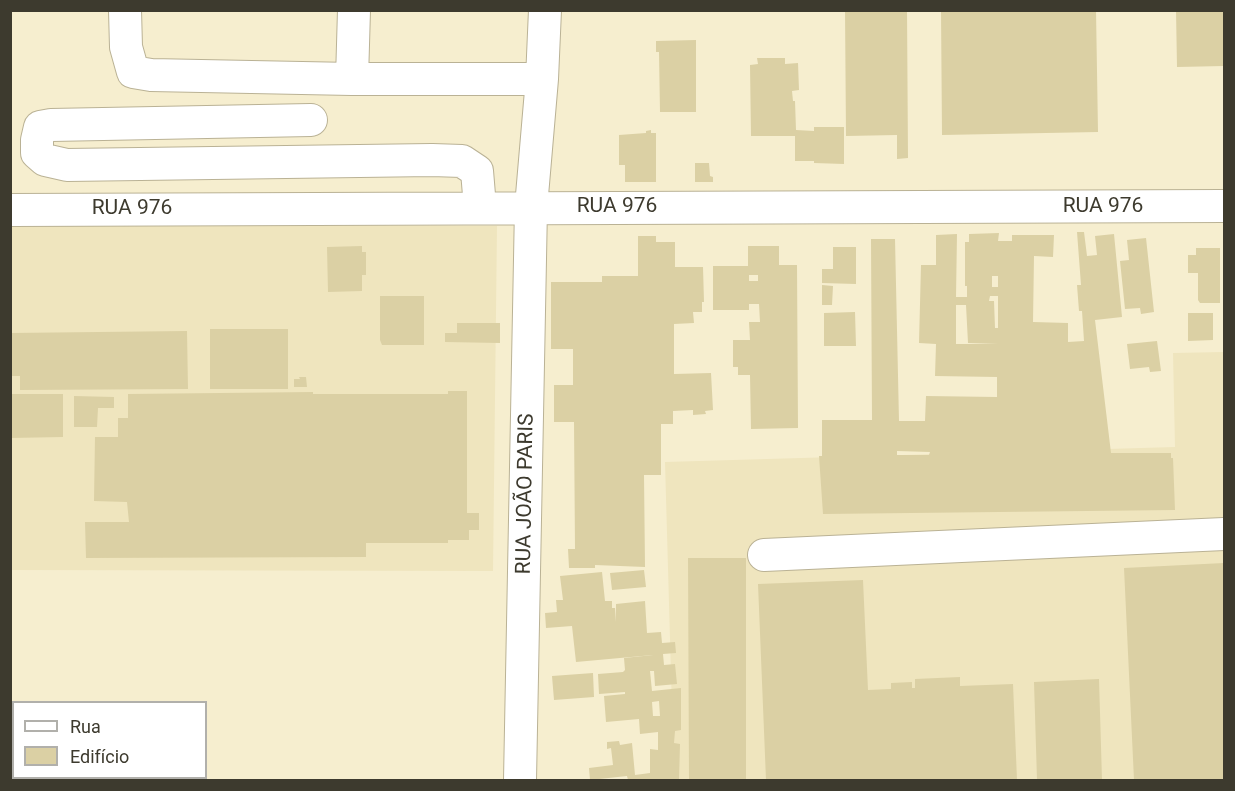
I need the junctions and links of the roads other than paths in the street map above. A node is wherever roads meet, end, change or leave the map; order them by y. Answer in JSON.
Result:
{"nodes":[{"id":1,"x":124,"y":10,"type":"edge"},
{"id":2,"x":354,"y":10,"type":"edge"},
{"id":3,"x":545,"y":10,"type":"edge"},
{"id":4,"x":352,"y":79,"type":"junction"},
{"id":5,"x":542,"y":79,"type":"junction"},
{"id":6,"x":311,"y":120,"type":"dead end"},
{"id":7,"x":1224,"y":206,"type":"edge"},
{"id":8,"x":480,"y":207,"type":"junction"},
{"id":9,"x":531,"y":207,"type":"junction"},
{"id":10,"x":10,"y":210,"type":"edge"},
{"id":11,"x":1224,"y":534,"type":"edge"},
{"id":12,"x":764,"y":555,"type":"dead end"},
{"id":13,"x":520,"y":780,"type":"edge"}],
"edges":[{"from":1,"to":4,"type":"street"},
{"from":2,"to":4,"type":"street"},
{"from":3,"to":5,"type":"street","name":"RUA JOÃO PARIS"},
{"from":4,"to":5,"type":"street"},
{"from":5,"to":9,"type":"street","name":"RUA JOÃO PARIS"},
{"from":6,"to":8,"type":"street"},
{"from":7,"to":9,"type":"street","name":"RUA 976"},
{"from":8,"to":9,"type":"street","name":"RUA 976"},
{"from":8,"to":10,"type":"street","name":"RUA 976"},
{"from":9,"to":13,"type":"street","name":"RUA JOÃO PARIS"},
{"from":11,"to":12,"type":"street"}]}
